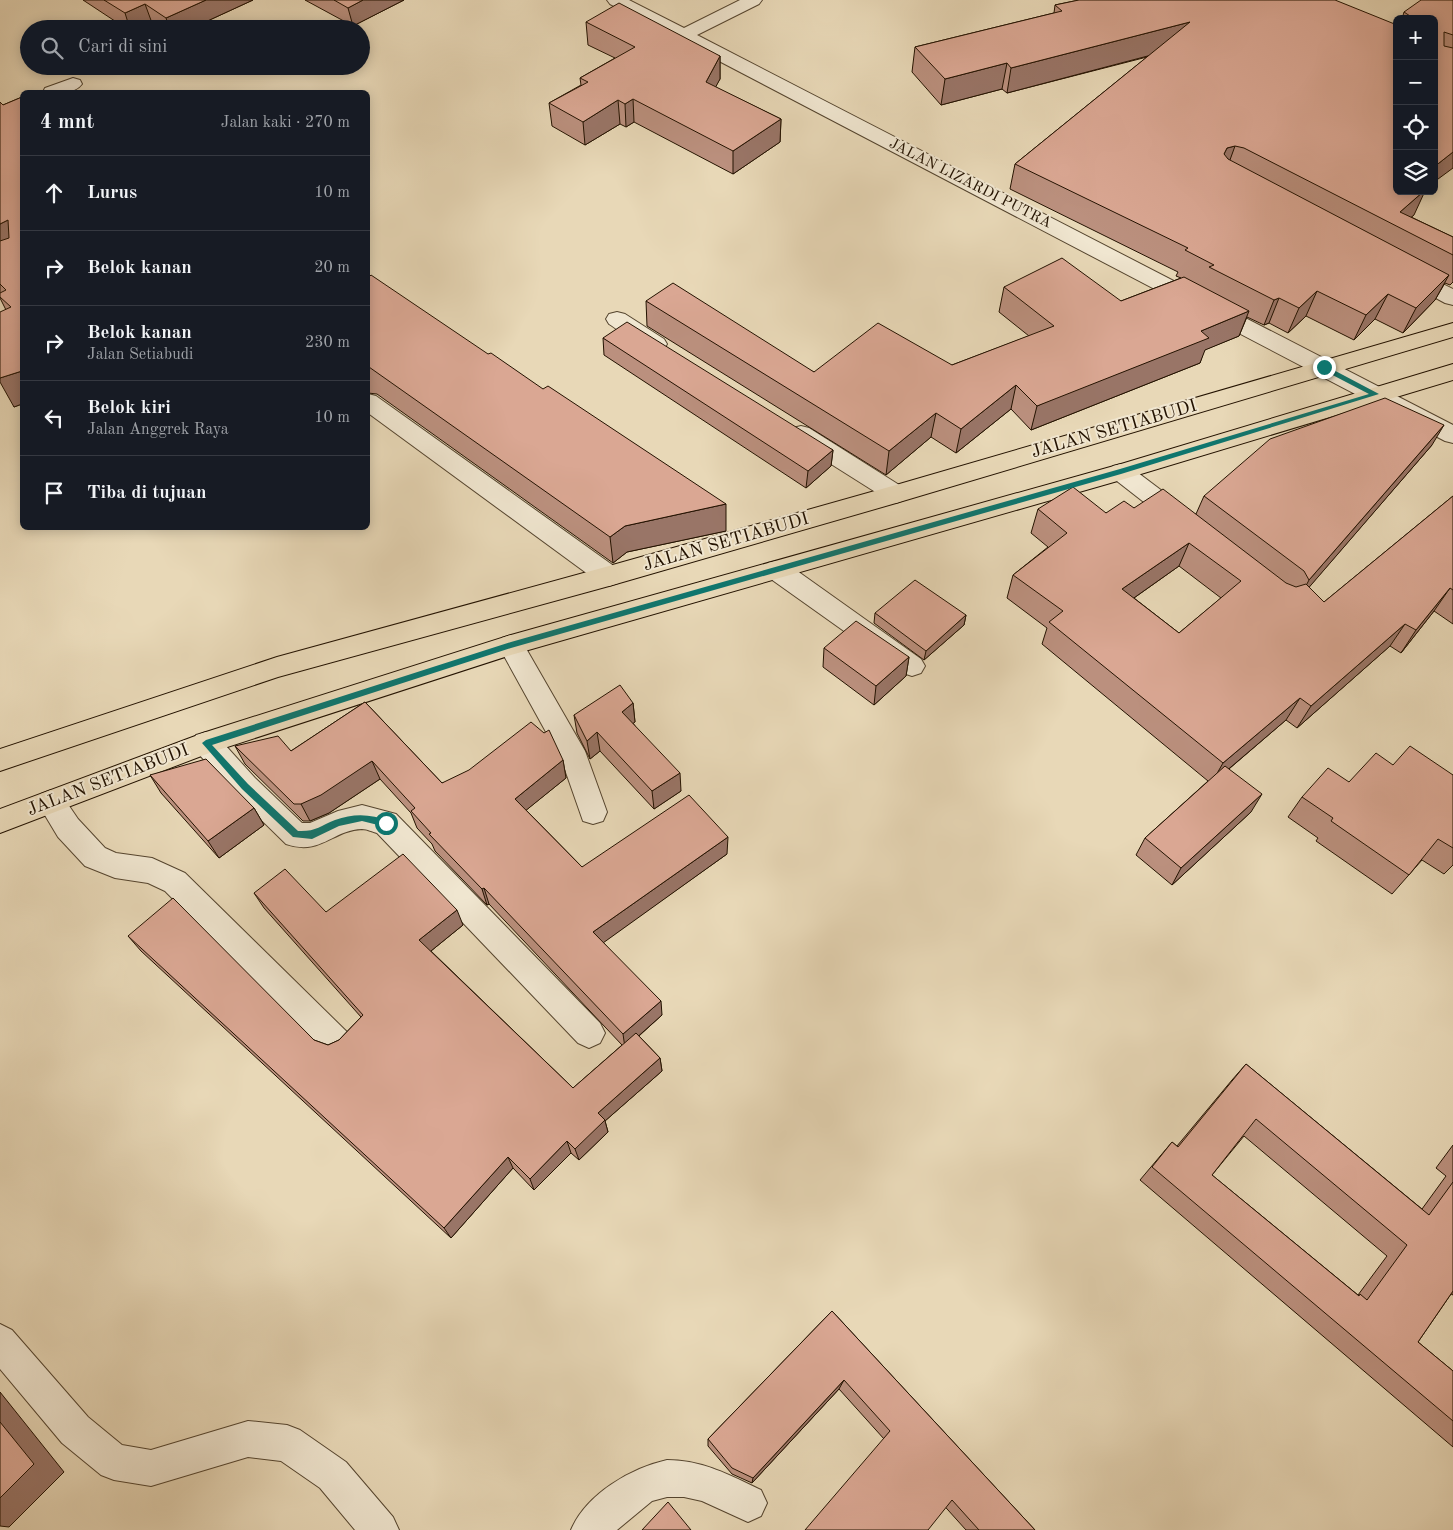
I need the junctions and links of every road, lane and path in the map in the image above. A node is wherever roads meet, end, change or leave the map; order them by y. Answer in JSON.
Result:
{"nodes":[{"id":1,"x":616,"y":0,"type":"edge"},
{"id":2,"x":753,"y":0,"type":"edge"},
{"id":3,"x":684,"y":35,"type":"junction"},
{"id":4,"x":74,"y":84,"type":"dead end"},
{"id":5,"x":58,"y":90,"type":"edge"},
{"id":6,"x":1393,"y":267,"type":"edge"},
{"id":7,"x":1453,"y":298,"type":"edge"},
{"id":8,"x":617,"y":319,"type":"dead end"},
{"id":9,"x":1453,"y":330,"type":"edge"},
{"id":10,"x":676,"y":356,"type":"edge"},
{"id":11,"x":1324,"y":367,"type":"junction"},
{"id":12,"x":1453,"y":372,"type":"edge"},
{"id":13,"x":1375,"y":394,"type":"junction"},
{"id":14,"x":370,"y":403,"type":"edge"},
{"id":15,"x":786,"y":425,"type":"edge"},
{"id":16,"x":1453,"y":435,"type":"edge"},
{"id":17,"x":1121,"y":472,"type":"junction"},
{"id":18,"x":896,"y":494,"type":"junction"},
{"id":19,"x":1198,"y":532,"type":"edge"},
{"id":20,"x":777,"y":570,"type":"junction"},
{"id":21,"x":609,"y":576,"type":"junction"},
{"id":22,"x":511,"y":645,"type":"junction"},
{"id":23,"x":912,"y":666,"type":"dead end"},
{"id":24,"x":206,"y":743,"type":"junction"},
{"id":25,"x":0,"y":760,"type":"edge"},
{"id":26,"x":51,"y":802,"type":"junction"},
{"id":27,"x":593,"y":812,"type":"dead end"},
{"id":28,"x":0,"y":821,"type":"edge"},
{"id":29,"x":588,"y":1033,"type":"dead end"},
{"id":30,"x":336,"y":1042,"type":"edge"},
{"id":31,"x":0,"y":1342,"type":"edge"},
{"id":32,"x":748,"y":1503,"type":"edge"},
{"id":33,"x":380,"y":1530,"type":"edge"},
{"id":34,"x":590,"y":1530,"type":"edge"}],
"edges":[{"from":1,"to":3,"type":"street","name":"JALAN LIZARDI PUTRA"},
{"from":2,"to":3,"type":"street"},
{"from":3,"to":11,"type":"street","name":"JALAN LIZARDI PUTRA"},
{"from":4,"to":5,"type":"street"},
{"from":6,"to":7,"type":"street"},
{"from":8,"to":10,"type":"street"},
{"from":9,"to":11,"type":"main road","name":"JALAN SETIABUDI"},
{"from":11,"to":13,"type":"street","name":"JALAN LIZARDI PUTRA"},
{"from":11,"to":18,"type":"main road","name":"JALAN SETIABUDI"},
{"from":12,"to":13,"type":"main road","name":"JALAN SETIABUDI"},
{"from":13,"to":16,"type":"street","name":"JALAN LIZARDI PUTRA"},
{"from":13,"to":17,"type":"main road","name":"JALAN SETIABUDI"},
{"from":14,"to":21,"type":"street"},
{"from":15,"to":18,"type":"street"},
{"from":17,"to":19,"type":"street"},
{"from":17,"to":20,"type":"main road","name":"JALAN SETIABUDI"},
{"from":18,"to":21,"type":"main road","name":"JALAN SETIABUDI"},
{"from":20,"to":22,"type":"main road","name":"JALAN SETIABUDI"},
{"from":20,"to":23,"type":"street"},
{"from":21,"to":25,"type":"main road","name":"JALAN SETIABUDI"},
{"from":22,"to":24,"type":"main road","name":"JALAN SETIABUDI"},
{"from":22,"to":27,"type":"street"},
{"from":24,"to":26,"type":"main road","name":"JALAN SETIABUDI"},
{"from":24,"to":29,"type":"street"},
{"from":26,"to":28,"type":"main road","name":"JALAN SETIABUDI"},
{"from":26,"to":30,"type":"street"},
{"from":31,"to":33,"type":"street"},
{"from":32,"to":34,"type":"street"}]}
